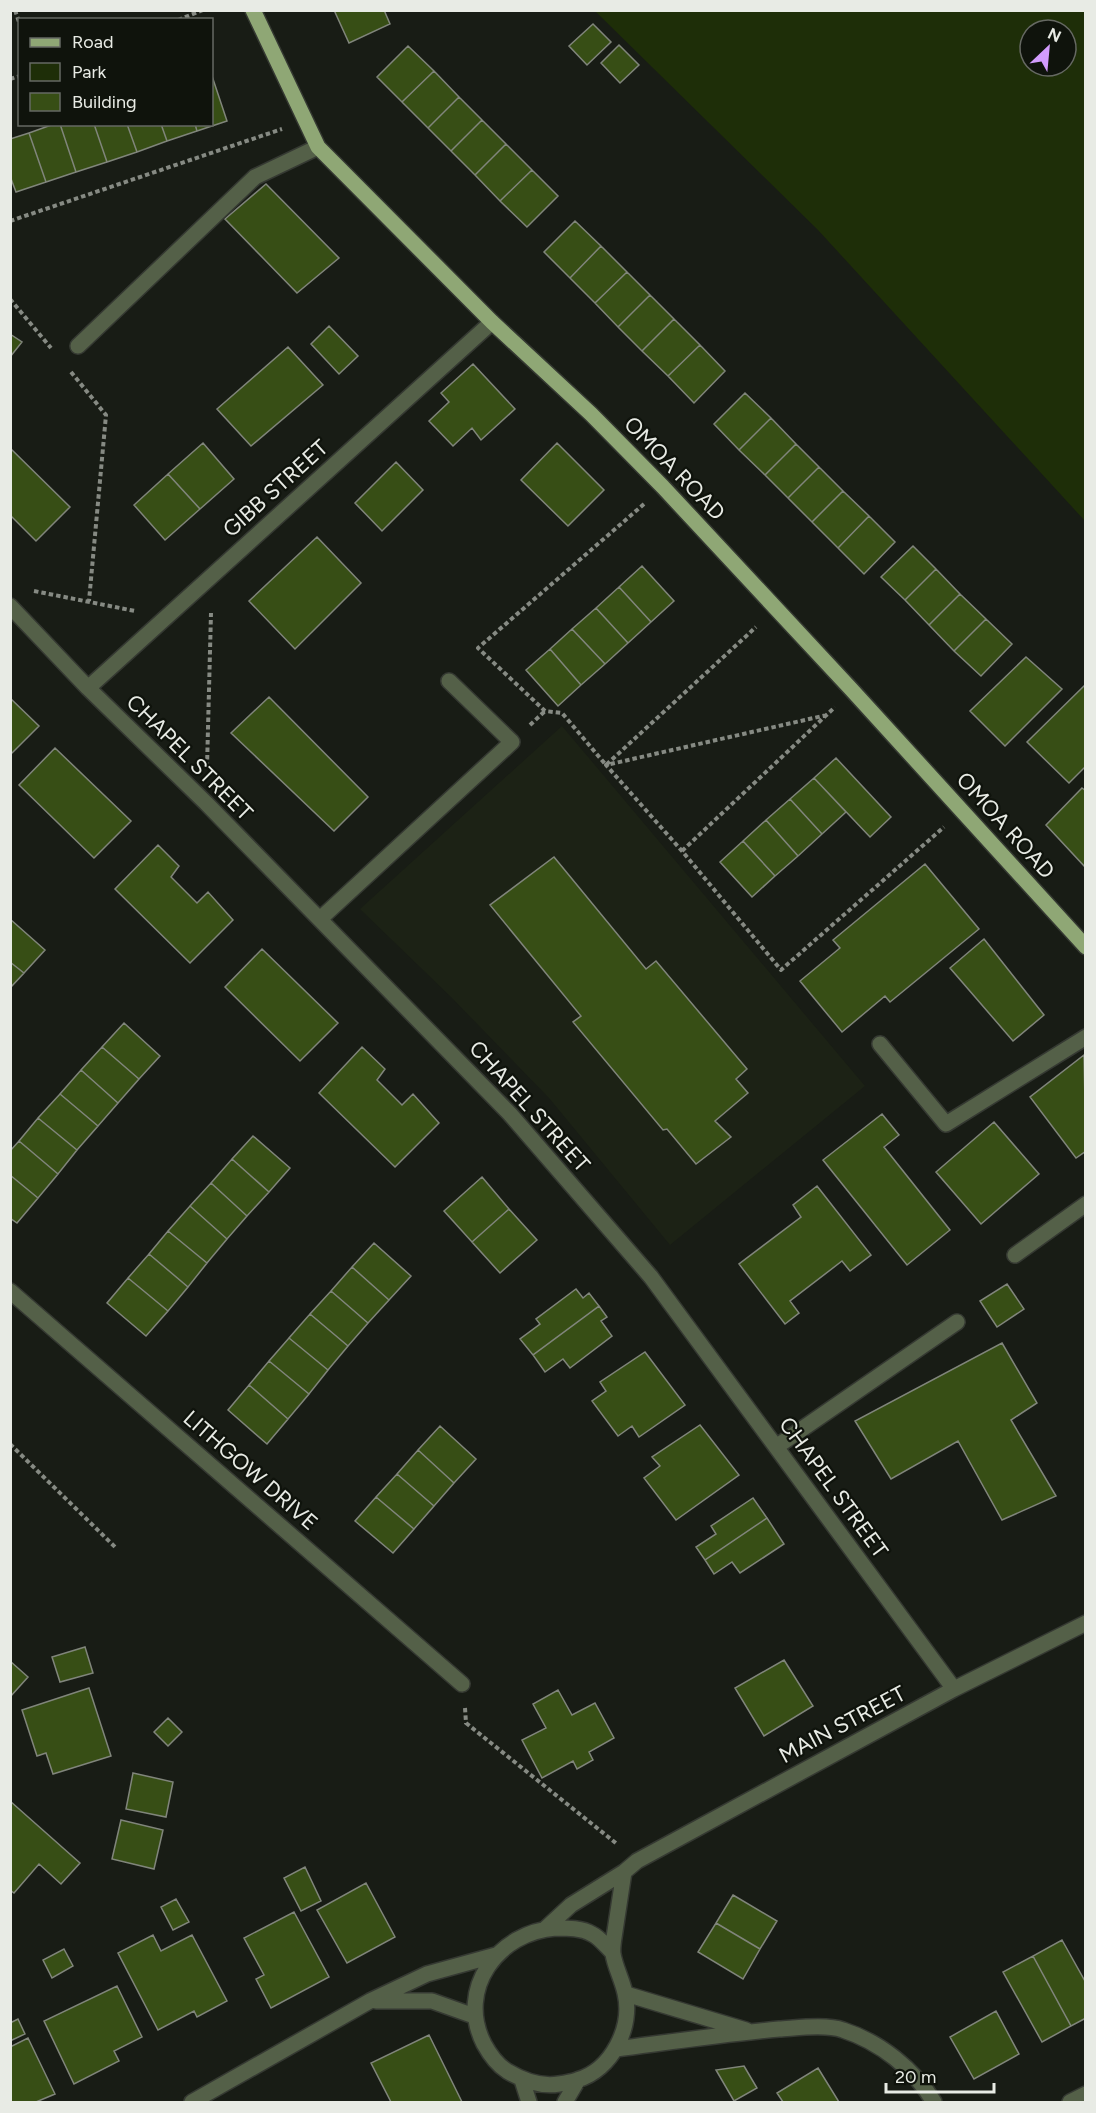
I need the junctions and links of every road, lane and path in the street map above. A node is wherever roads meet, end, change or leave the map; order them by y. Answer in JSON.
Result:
{"nodes":[{"id":1,"x":203,"y":10,"type":"edge"},
{"id":2,"x":254,"y":10,"type":"edge"},
{"id":3,"x":183,"y":18,"type":"edge"},
{"id":4,"x":306,"y":121,"type":"junction"},
{"id":5,"x":318,"y":147,"type":"junction"},
{"id":6,"x":10,"y":221,"type":"edge"},
{"id":7,"x":10,"y":299,"type":"edge"},
{"id":8,"x":492,"y":322,"type":"junction"},
{"id":9,"x":78,"y":346,"type":"dead end"},
{"id":10,"x":55,"y":352,"type":"dead end"},
{"id":11,"x":70,"y":370,"type":"dead end"},
{"id":12,"x":663,"y":487,"type":"junction"},
{"id":13,"x":212,"y":576,"type":"junction"},
{"id":14,"x":33,"y":591,"type":"dead end"},
{"id":15,"x":89,"y":601,"type":"junction"},
{"id":16,"x":10,"y":606,"type":"edge"},
{"id":17,"x":777,"y":608,"type":"junction"},
{"id":18,"x":165,"y":617,"type":"junction"},
{"id":19,"x":449,"y":681,"type":"dead end"},
{"id":20,"x":88,"y":688,"type":"junction"},
{"id":21,"x":851,"y":688,"type":"junction"},
{"id":22,"x":827,"y":715,"type":"junction"},
{"id":23,"x":606,"y":765,"type":"junction"},
{"id":24,"x":206,"y":803,"type":"junction"},
{"id":25,"x":963,"y":811,"type":"junction"},
{"id":26,"x":682,"y":851,"type":"junction"},
{"id":27,"x":320,"y":919,"type":"junction"},
{"id":28,"x":1086,"y":947,"type":"edge"},
{"id":29,"x":1086,"y":1037,"type":"edge"},
{"id":30,"x":880,"y":1044,"type":"dead end"},
{"id":31,"x":1086,"y":1204,"type":"edge"},
{"id":32,"x":1015,"y":1255,"type":"dead end"},
{"id":33,"x":10,"y":1291,"type":"edge"},
{"id":34,"x":957,"y":1322,"type":"dead end"},
{"id":35,"x":10,"y":1444,"type":"edge"},
{"id":36,"x":776,"y":1447,"type":"junction"},
{"id":37,"x":116,"y":1547,"type":"dead end"},
{"id":38,"x":1086,"y":1623,"type":"edge"},
{"id":39,"x":462,"y":1684,"type":"joint"},
{"id":40,"x":954,"y":1689,"type":"junction"},
{"id":41,"x":638,"y":1861,"type":"junction"},
{"id":42,"x":624,"y":1872,"type":"junction"},
{"id":43,"x":545,"y":1929,"type":"junction"},
{"id":44,"x":612,"y":1952,"type":"junction"},
{"id":45,"x":496,"y":1954,"type":"junction"},
{"id":46,"x":626,"y":1994,"type":"junction"},
{"id":47,"x":370,"y":2001,"type":"junction"},
{"id":48,"x":474,"y":2016,"type":"junction"},
{"id":49,"x":752,"y":2031,"type":"junction"},
{"id":50,"x":616,"y":2049,"type":"junction"},
{"id":51,"x":522,"y":2080,"type":"junction"},
{"id":52,"x":579,"y":2080,"type":"junction"},
{"id":53,"x":1086,"y":2094,"type":"edge"},
{"id":54,"x":192,"y":2103,"type":"edge"},
{"id":55,"x":529,"y":2103,"type":"edge"},
{"id":56,"x":565,"y":2103,"type":"edge"},
{"id":57,"x":934,"y":2103,"type":"edge"},
{"id":58,"x":1070,"y":2103,"type":"edge"}],
"edges":[{"from":1,"to":3,"type":"path"},
{"from":2,"to":4,"type":"main road","name":"OMOA ROAD"},
{"from":4,"to":5,"type":"main road","name":"OMOA ROAD"},
{"from":4,"to":6,"type":"path"},
{"from":5,"to":8,"type":"main road","name":"OMOA ROAD"},
{"from":5,"to":9,"type":"street"},
{"from":7,"to":10,"type":"path"},
{"from":8,"to":12,"type":"main road","name":"OMOA ROAD"},
{"from":8,"to":13,"type":"street","name":"GIBB STREET"},
{"from":11,"to":15,"type":"path"},
{"from":12,"to":17,"type":"main road","name":"OMOA ROAD"},
{"from":12,"to":23,"type":"path"},
{"from":13,"to":18,"type":"street","name":"GIBB STREET"},
{"from":13,"to":24,"type":"path"},
{"from":14,"to":15,"type":"path"},
{"from":15,"to":18,"type":"path"},
{"from":16,"to":20,"type":"street","name":"CHAPEL STREET"},
{"from":17,"to":21,"type":"main road","name":"OMOA ROAD"},
{"from":17,"to":23,"type":"path"},
{"from":18,"to":20,"type":"street","name":"GIBB STREET"},
{"from":19,"to":27,"type":"street"},
{"from":20,"to":24,"type":"street","name":"CHAPEL STREET"},
{"from":21,"to":22,"type":"path"},
{"from":21,"to":25,"type":"main road","name":"OMOA ROAD"},
{"from":22,"to":23,"type":"path"},
{"from":22,"to":26,"type":"path"},
{"from":23,"to":26,"type":"path"},
{"from":24,"to":27,"type":"street","name":"CHAPEL STREET"},
{"from":25,"to":26,"type":"path"},
{"from":25,"to":28,"type":"main road","name":"OMOA ROAD"},
{"from":27,"to":36,"type":"street","name":"CHAPEL STREET"},
{"from":29,"to":30,"type":"street"},
{"from":31,"to":32,"type":"street"},
{"from":33,"to":39,"type":"street","name":"LITHGOW DRIVE"},
{"from":34,"to":36,"type":"street"},
{"from":35,"to":37,"type":"path"},
{"from":36,"to":40,"type":"street","name":"CHAPEL STREET"},
{"from":38,"to":40,"type":"street","name":"MAIN STREET"},
{"from":39,"to":41,"type":"path"},
{"from":40,"to":41,"type":"street","name":"MAIN STREET"},
{"from":41,"to":42,"type":"street","name":"MAIN STREET"},
{"from":42,"to":43,"type":"street","name":"MAIN STREET"},
{"from":42,"to":44,"type":"street","name":"MAIN STREET"},
{"from":43,"to":44,"type":"street","name":"MAIN STREET"},
{"from":43,"to":45,"type":"street","name":"MAIN STREET"},
{"from":44,"to":46,"type":"street","name":"MAIN STREET"},
{"from":45,"to":47,"type":"street"},
{"from":45,"to":48,"type":"street","name":"MAIN STREET"},
{"from":46,"to":49,"type":"street"},
{"from":46,"to":50,"type":"street","name":"MAIN STREET"},
{"from":47,"to":48,"type":"street"},
{"from":47,"to":54,"type":"street"},
{"from":48,"to":51,"type":"street","name":"MAIN STREET"},
{"from":49,"to":50,"type":"street"},
{"from":49,"to":57,"type":"street"},
{"from":50,"to":52,"type":"street","name":"MAIN STREET"},
{"from":51,"to":52,"type":"street","name":"MAIN STREET"},
{"from":51,"to":55,"type":"street"},
{"from":52,"to":56,"type":"street"},
{"from":53,"to":58,"type":"street"}]}
